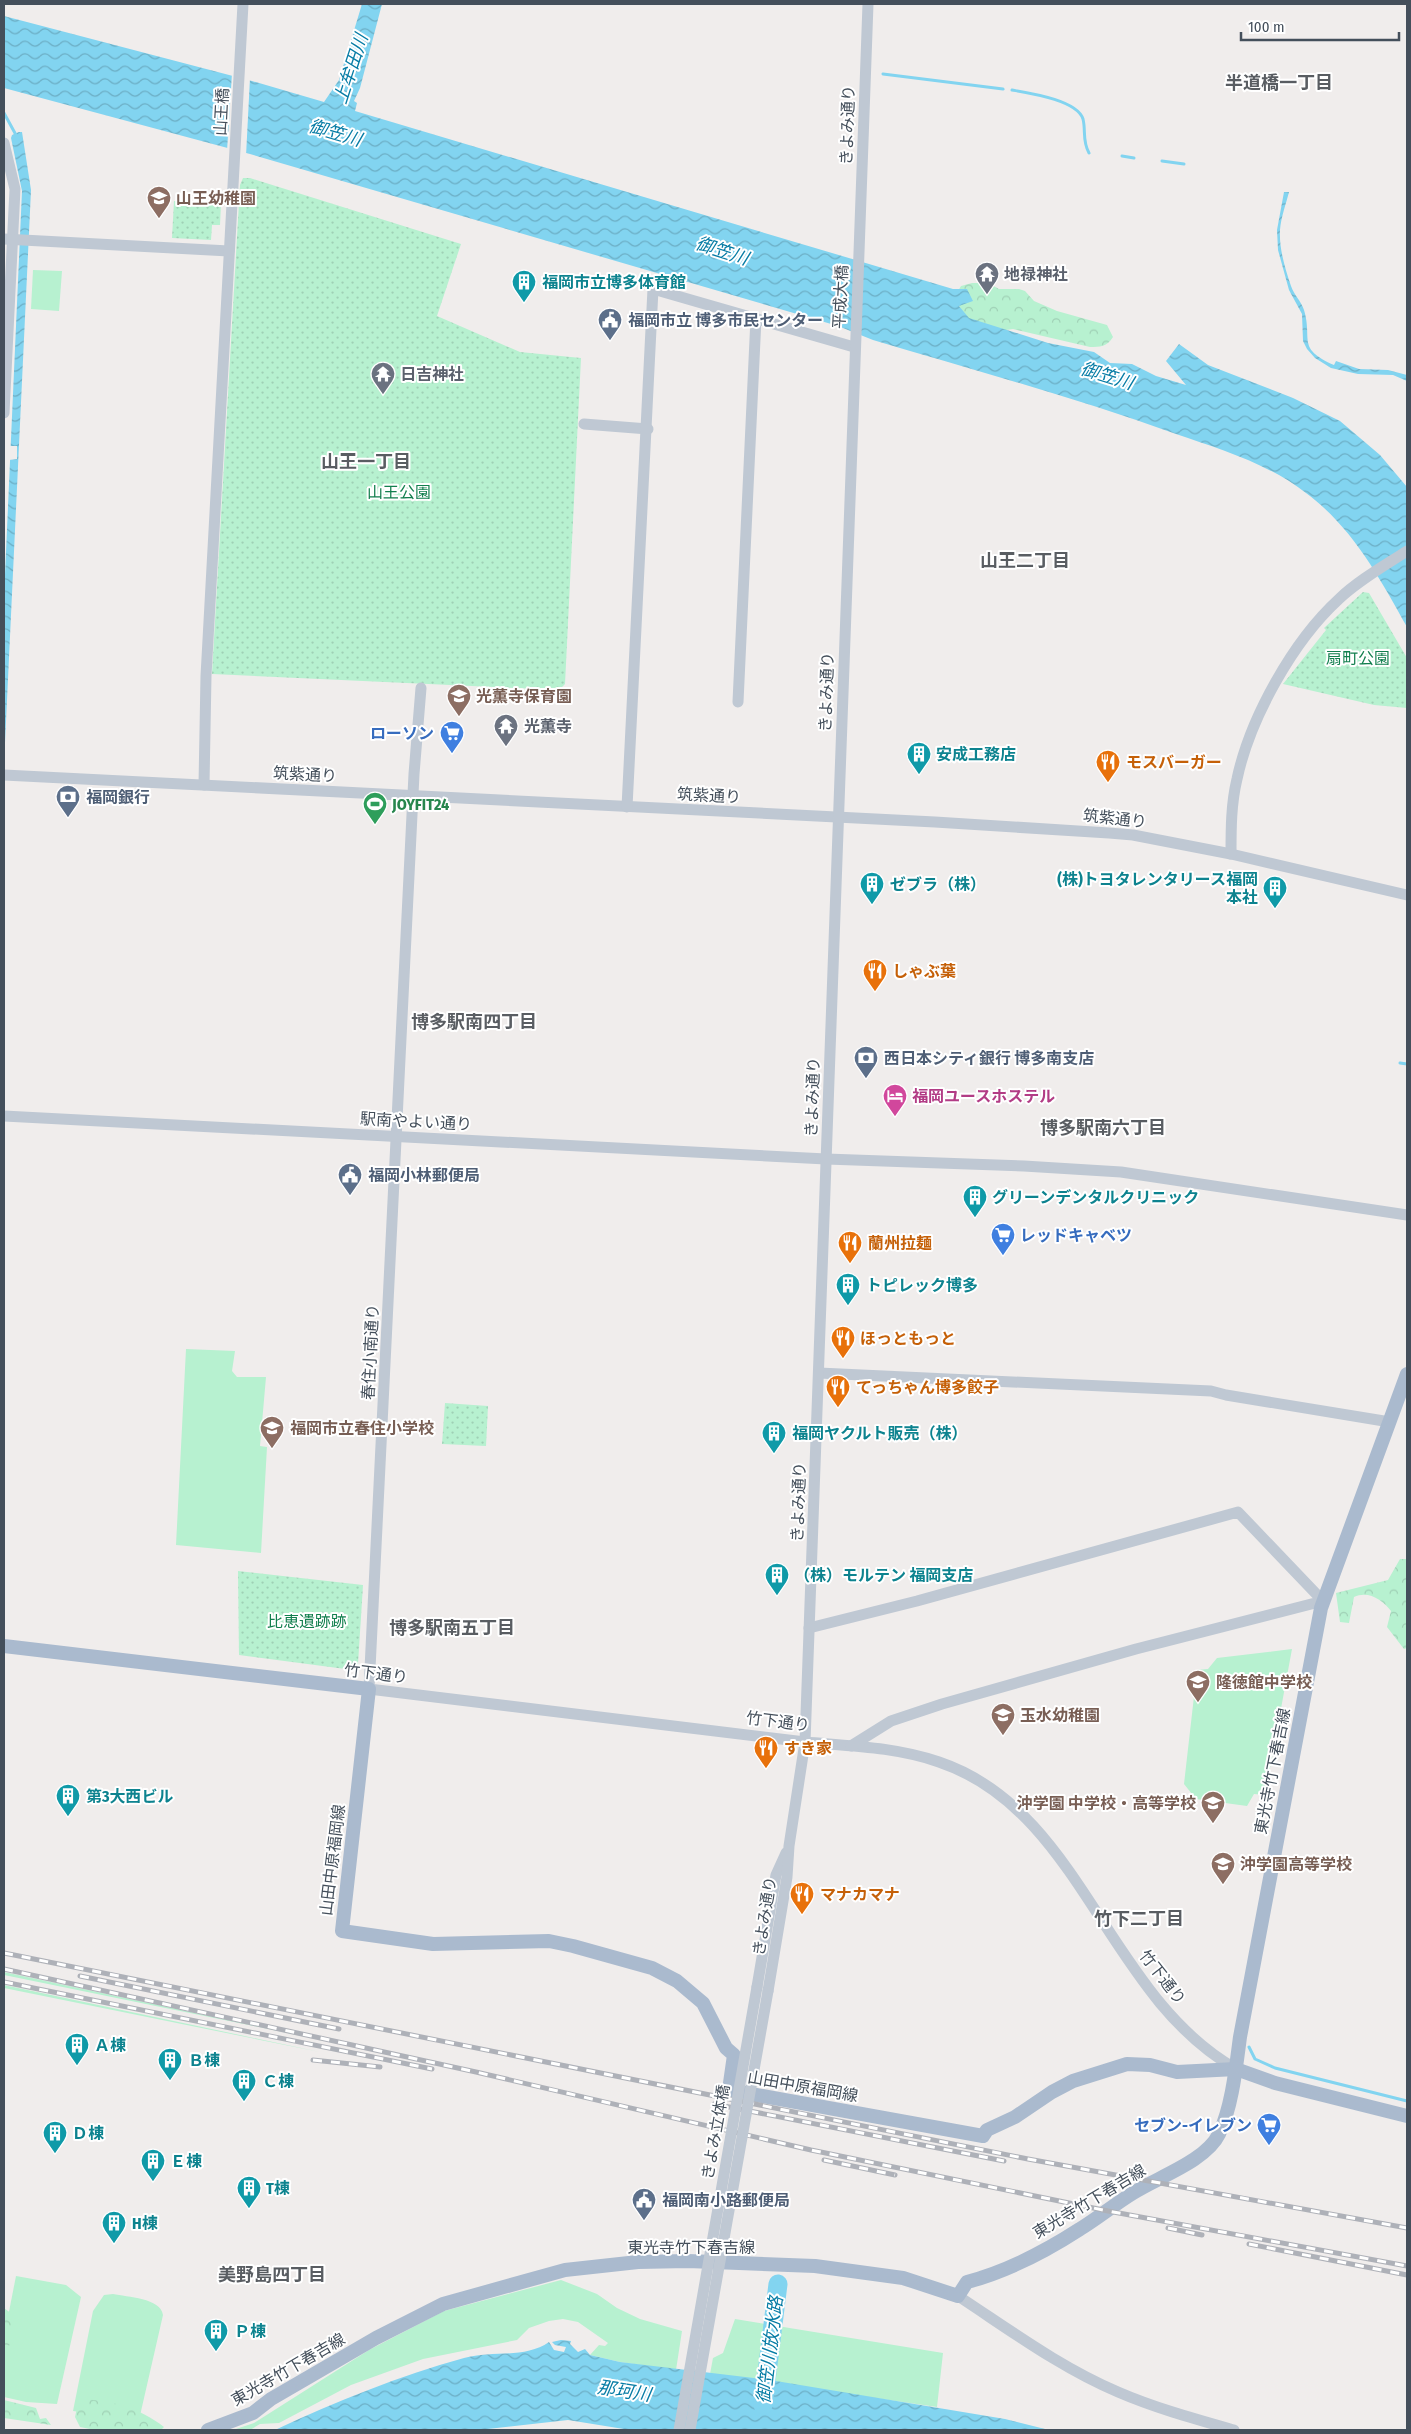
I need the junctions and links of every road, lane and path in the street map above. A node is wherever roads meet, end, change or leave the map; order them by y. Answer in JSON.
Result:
{"nodes":[{"id":1,"x":243,"y":4,"type":"edge"},
{"id":2,"x":868,"y":4,"type":"edge"},
{"id":3,"x":4,"y":143,"type":"edge"},
{"id":4,"x":8,"y":239,"type":"edge"},
{"id":5,"x":859,"y":248,"type":"joint"},
{"id":6,"x":229,"y":251,"type":"junction"},
{"id":7,"x":756,"y":318,"type":"junction"},
{"id":8,"x":854,"y":347,"type":"junction"},
{"id":9,"x":4,"y":413,"type":"edge"},
{"id":10,"x":584,"y":424,"type":"dead end"},
{"id":11,"x":648,"y":429,"type":"junction"},
{"id":12,"x":1407,"y":551,"type":"edge"},
{"id":13,"x":421,"y":688,"type":"dead end"},
{"id":14,"x":738,"y":702,"type":"dead end"},
{"id":15,"x":4,"y":775,"type":"edge"},
{"id":16,"x":204,"y":785,"type":"junction"},
{"id":17,"x":413,"y":796,"type":"junction"},
{"id":18,"x":627,"y":807,"type":"junction"},
{"id":19,"x":838,"y":817,"type":"junction"},
{"id":20,"x":1231,"y":854,"type":"junction"},
{"id":21,"x":1407,"y":895,"type":"edge"},
{"id":22,"x":4,"y":1116,"type":"edge"},
{"id":23,"x":396,"y":1137,"type":"junction"},
{"id":24,"x":826,"y":1159,"type":"junction"},
{"id":25,"x":1407,"y":1215,"type":"edge"},
{"id":26,"x":819,"y":1373,"type":"junction"},
{"id":27,"x":1407,"y":1374,"type":"edge"},
{"id":28,"x":1390,"y":1422,"type":"junction"},
{"id":29,"x":1323,"y":1601,"type":"junction"},
{"id":30,"x":809,"y":1628,"type":"junction"},
{"id":31,"x":4,"y":1646,"type":"edge"},
{"id":32,"x":369,"y":1690,"type":"junction"},
{"id":33,"x":805,"y":1742,"type":"junction"},
{"id":34,"x":851,"y":1746,"type":"junction"},
{"id":35,"x":762,"y":1989,"type":"junction"},
{"id":36,"x":1236,"y":2069,"type":"junction"},
{"id":37,"x":1407,"y":2116,"type":"edge"},
{"id":38,"x":958,"y":2296,"type":"junction"},
{"id":39,"x":208,"y":2430,"type":"edge"},
{"id":40,"x":679,"y":2430,"type":"edge"},
{"id":41,"x":690,"y":2430,"type":"edge"},
{"id":42,"x":1234,"y":2430,"type":"edge"}],
"edges":[{"from":1,"to":6,"type":"street","name":"山王橋"},
{"from":2,"to":5,"type":"street","name":"きよみ通り"},
{"from":3,"to":4,"type":"street"},
{"from":4,"to":6,"type":"street"},
{"from":4,"to":9,"type":"street"},
{"from":5,"to":8,"type":"street","name":"平成大橋"},
{"from":6,"to":16,"type":"street","name":"山王橋"},
{"from":7,"to":8,"type":"street"},
{"from":7,"to":11,"type":"street"},
{"from":7,"to":14,"type":"street"},
{"from":8,"to":19,"type":"street","name":"きよみ通り"},
{"from":10,"to":11,"type":"street"},
{"from":11,"to":18,"type":"street"},
{"from":12,"to":20,"type":"street"},
{"from":13,"to":17,"type":"street","name":"春住小南通り"},
{"from":15,"to":16,"type":"street","name":"筑紫通り"},
{"from":16,"to":17,"type":"street","name":"筑紫通り"},
{"from":17,"to":18,"type":"street","name":"筑紫通り"},
{"from":17,"to":23,"type":"street","name":"春住小南通り"},
{"from":18,"to":19,"type":"street","name":"筑紫通り"},
{"from":19,"to":20,"type":"street","name":"筑紫通り"},
{"from":19,"to":24,"type":"street","name":"きよみ通り"},
{"from":20,"to":21,"type":"street","name":"筑紫通り"},
{"from":22,"to":23,"type":"street","name":"駅南やよい通り"},
{"from":23,"to":24,"type":"street","name":"駅南やよい通り"},
{"from":23,"to":32,"type":"street","name":"春住小南通り"},
{"from":24,"to":25,"type":"street","name":"駅南やよい通り"},
{"from":24,"to":26,"type":"street","name":"きよみ通り"},
{"from":26,"to":28,"type":"street"},
{"from":26,"to":30,"type":"street","name":"きよみ通り"},
{"from":27,"to":28,"type":"main road","name":"東光寺竹下春吉線"},
{"from":28,"to":29,"type":"main road","name":"東光寺竹下春吉線"},
{"from":29,"to":30,"type":"street"},
{"from":29,"to":34,"type":"street"},
{"from":29,"to":36,"type":"main road","name":"東光寺竹下春吉線"},
{"from":30,"to":33,"type":"street","name":"きよみ通り"},
{"from":31,"to":32,"type":"main road","name":"竹下通り"},
{"from":32,"to":33,"type":"street","name":"竹下通り"},
{"from":32,"to":36,"type":"main road","name":"山田中原福岡線"},
{"from":33,"to":34,"type":"street","name":"竹下通り"},
{"from":33,"to":35,"type":"street","name":"きよみ通り"},
{"from":34,"to":36,"type":"street","name":"竹下通り"},
{"from":35,"to":40,"type":"street","name":"きよみ立体橋","bridge":true},
{"from":35,"to":41,"type":"street","name":"きよみ立体橋","bridge":true},
{"from":36,"to":37,"type":"main road","name":"竹下通り"},
{"from":36,"to":38,"type":"main road","name":"東光寺竹下春吉線"},
{"from":38,"to":39,"type":"main road","name":"東光寺竹下春吉線"},
{"from":38,"to":42,"type":"street"}]}
